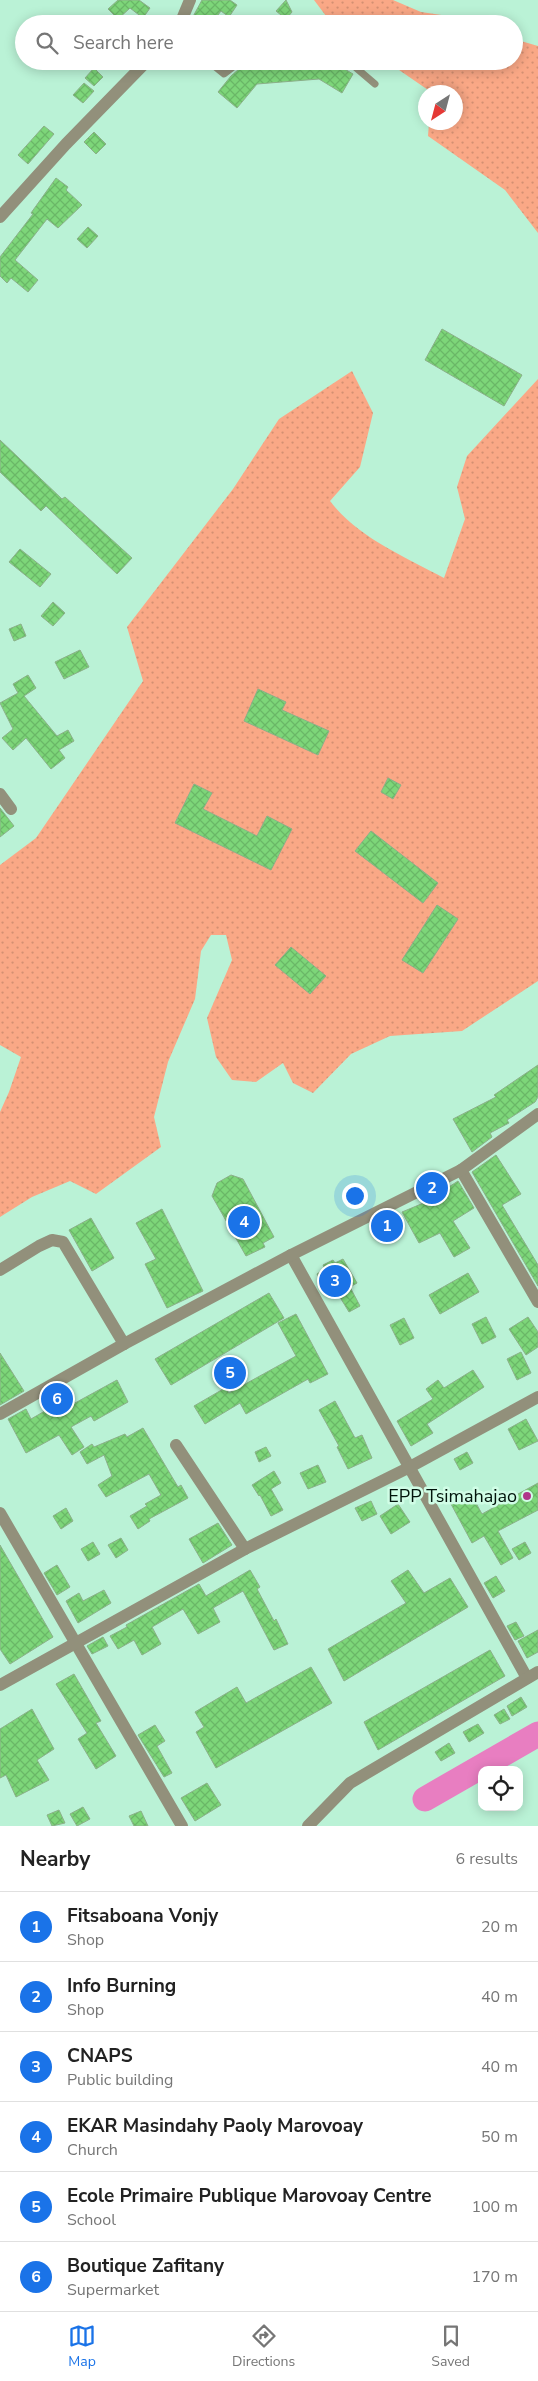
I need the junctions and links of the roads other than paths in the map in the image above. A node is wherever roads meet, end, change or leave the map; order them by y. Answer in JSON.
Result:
{"nodes":[{"id":1,"x":190,"y":0,"type":"edge"},
{"id":2,"x":184,"y":15,"type":"edge"},
{"id":3,"x":138,"y":70,"type":"edge"},
{"id":4,"x":219,"y":70,"type":"edge"},
{"id":5,"x":229,"y":70,"type":"edge"},
{"id":6,"x":359,"y":70,"type":"edge"},
{"id":7,"x":376,"y":84,"type":"dead end"},
{"id":8,"x":0,"y":217,"type":"edge"},
{"id":9,"x":0,"y":794,"type":"edge"},
{"id":10,"x":11,"y":809,"type":"dead end"},
{"id":11,"x":538,"y":1114,"type":"edge"},
{"id":12,"x":460,"y":1170,"type":"junction"},
{"id":13,"x":291,"y":1255,"type":"junction"},
{"id":14,"x":0,"y":1270,"type":"edge"},
{"id":15,"x":538,"y":1302,"type":"edge"},
{"id":16,"x":124,"y":1344,"type":"junction"},
{"id":17,"x":538,"y":1397,"type":"edge"},
{"id":18,"x":0,"y":1414,"type":"edge"},
{"id":19,"x":176,"y":1445,"type":"dead end"},
{"id":20,"x":408,"y":1468,"type":"junction"},
{"id":21,"x":0,"y":1513,"type":"edge"},
{"id":22,"x":245,"y":1550,"type":"junction"},
{"id":23,"x":77,"y":1644,"type":"junction"},
{"id":24,"x":533,"y":1675,"type":"edge"},
{"id":25,"x":0,"y":1685,"type":"edge"},
{"id":26,"x":182,"y":1826,"type":"edge"},
{"id":27,"x":308,"y":1826,"type":"edge"}],
"edges":[{"from":1,"to":2,"type":"street"},
{"from":3,"to":8,"type":"street"},
{"from":4,"to":5,"type":"lane"},
{"from":6,"to":7,"type":"lane"},
{"from":9,"to":10,"type":"street"},
{"from":11,"to":12,"type":"street"},
{"from":12,"to":13,"type":"street"},
{"from":12,"to":15,"type":"street"},
{"from":13,"to":16,"type":"street"},
{"from":13,"to":20,"type":"street"},
{"from":14,"to":16,"type":"street"},
{"from":16,"to":18,"type":"street"},
{"from":17,"to":20,"type":"street"},
{"from":19,"to":22,"type":"street"},
{"from":20,"to":22,"type":"street"},
{"from":20,"to":24,"type":"street"},
{"from":21,"to":23,"type":"street"},
{"from":22,"to":23,"type":"street"},
{"from":23,"to":25,"type":"street"},
{"from":23,"to":26,"type":"street"},
{"from":24,"to":27,"type":"street"}]}
